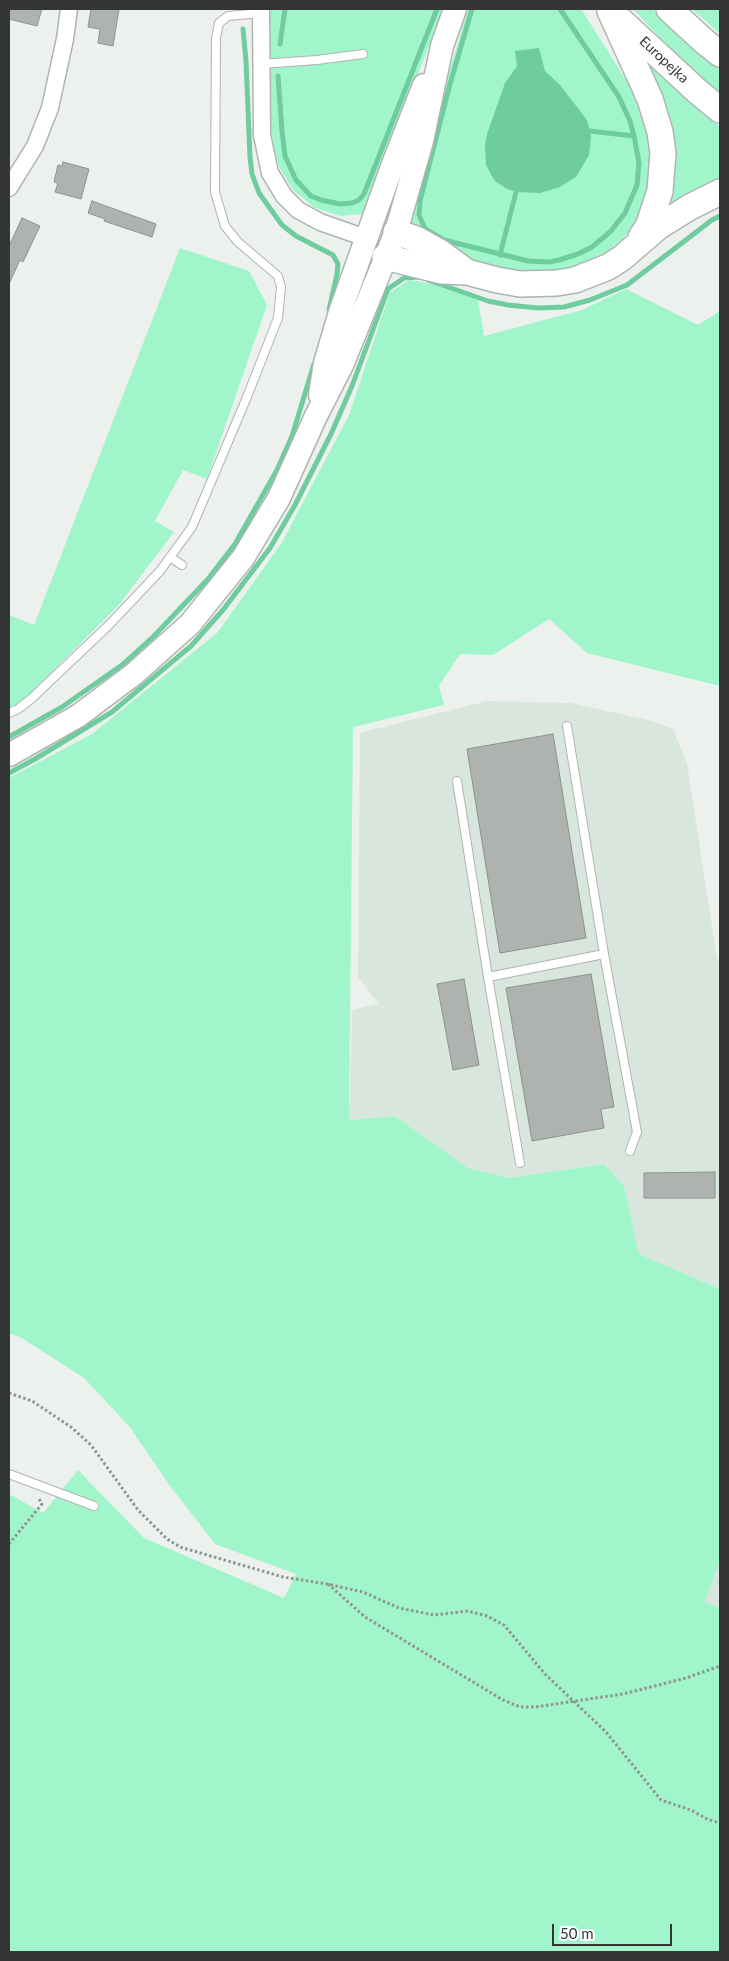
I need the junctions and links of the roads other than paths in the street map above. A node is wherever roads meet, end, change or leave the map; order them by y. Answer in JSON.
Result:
{"nodes":[{"id":1,"x":69,"y":9,"type":"edge"},
{"id":2,"x":455,"y":9,"type":"edge"},
{"id":3,"x":669,"y":9,"type":"edge"},
{"id":4,"x":609,"y":10,"type":"edge"},
{"id":5,"x":261,"y":11,"type":"edge"},
{"id":6,"x":442,"y":46,"type":"junction"},
{"id":7,"x":363,"y":54,"type":"dead end"},
{"id":8,"x":720,"y":54,"type":"edge"},
{"id":9,"x":261,"y":64,"type":"junction"},
{"id":10,"x":720,"y":110,"type":"edge"},
{"id":11,"x":9,"y":188,"type":"edge"},
{"id":12,"x":720,"y":192,"type":"edge"},
{"id":13,"x":396,"y":232,"type":"junction"},
{"id":14,"x":366,"y":238,"type":"junction"},
{"id":15,"x":635,"y":246,"type":"junction"},
{"id":16,"x":385,"y":257,"type":"junction"},
{"id":17,"x":467,"y":272,"type":"junction"},
{"id":18,"x":316,"y":416,"type":"junction"},
{"id":19,"x":170,"y":557,"type":"junction"},
{"id":20,"x":182,"y":565,"type":"dead end"},
{"id":21,"x":9,"y":712,"type":"edge"},
{"id":22,"x":567,"y":726,"type":"dead end"},
{"id":23,"x":9,"y":755,"type":"edge"},
{"id":24,"x":457,"y":781,"type":"dead end"},
{"id":25,"x":604,"y":954,"type":"junction"},
{"id":26,"x":488,"y":977,"type":"junction"},
{"id":27,"x":630,"y":1151,"type":"dead end"},
{"id":28,"x":520,"y":1163,"type":"dead end"},
{"id":29,"x":9,"y":1474,"type":"edge"},
{"id":30,"x":94,"y":1506,"type":"dead end"}],
"edges":[{"from":1,"to":11,"type":"street"},
{"from":2,"to":6,"type":"street"},
{"from":3,"to":8,"type":"main road"},
{"from":4,"to":10,"type":"main road","name":"Europejka"},
{"from":4,"to":15,"type":"main road"},
{"from":5,"to":9,"type":"street"},
{"from":5,"to":19,"type":"lane"},
{"from":6,"to":13,"type":"street"},
{"from":6,"to":14,"type":"street"},
{"from":7,"to":9,"type":"lane"},
{"from":9,"to":14,"type":"street"},
{"from":12,"to":15,"type":"main road"},
{"from":13,"to":14,"type":"street"},
{"from":13,"to":16,"type":"street"},
{"from":13,"to":17,"type":"main road"},
{"from":14,"to":16,"type":"street"},
{"from":14,"to":18,"type":"street"},
{"from":15,"to":17,"type":"main road"},
{"from":16,"to":17,"type":"main road"},
{"from":16,"to":18,"type":"street"},
{"from":18,"to":23,"type":"street"},
{"from":19,"to":20,"type":"lane"},
{"from":19,"to":21,"type":"lane"},
{"from":22,"to":25,"type":"lane"},
{"from":24,"to":26,"type":"lane"},
{"from":25,"to":26,"type":"lane"},
{"from":25,"to":27,"type":"lane"},
{"from":26,"to":28,"type":"lane"},
{"from":29,"to":30,"type":"lane"}]}
